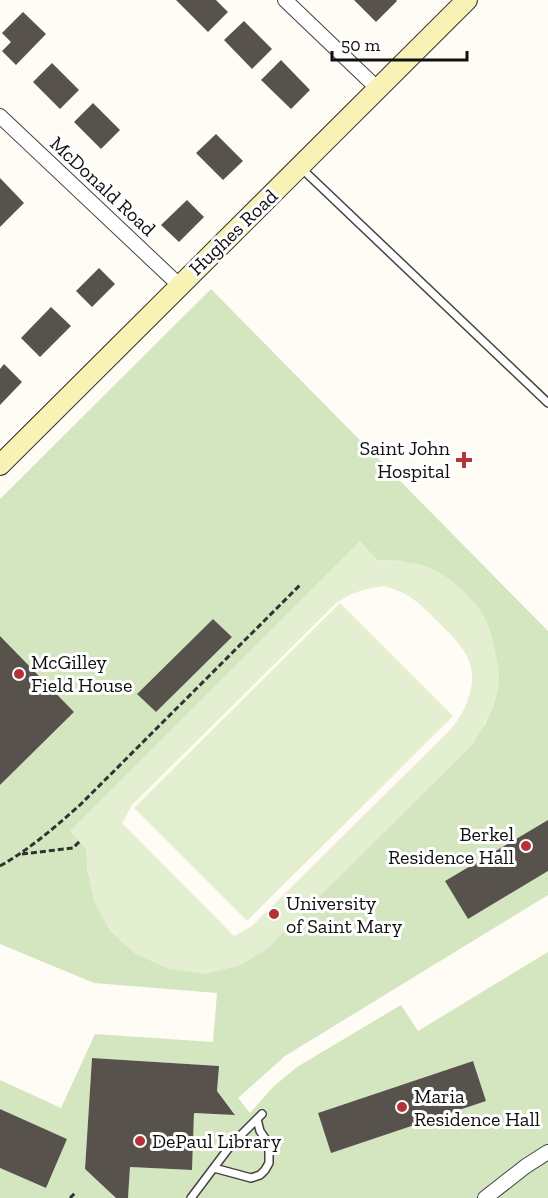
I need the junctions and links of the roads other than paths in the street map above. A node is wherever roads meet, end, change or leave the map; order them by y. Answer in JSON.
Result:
{"nodes":[{"id":1,"x":285,"y":0,"type":"edge"},
{"id":2,"x":467,"y":0,"type":"edge"},
{"id":3,"x":378,"y":89,"type":"junction"},
{"id":4,"x":0,"y":116,"type":"edge"},
{"id":5,"x":300,"y":167,"type":"junction"},
{"id":6,"x":179,"y":285,"type":"junction"},
{"id":7,"x":548,"y":404,"type":"edge"},
{"id":8,"x":0,"y":465,"type":"edge"},
{"id":9,"x":548,"y":1152,"type":"edge"},
{"id":10,"x":214,"y":1168,"type":"junction"},
{"id":11,"x":191,"y":1198,"type":"edge"},
{"id":12,"x":486,"y":1198,"type":"edge"}],
"edges":[{"from":1,"to":3,"type":"street"},
{"from":2,"to":3,"type":"street","name":"Hughes Road"},
{"from":3,"to":5,"type":"street","name":"Hughes Road"},
{"from":4,"to":6,"type":"street","name":"McDonald Road"},
{"from":5,"to":6,"type":"street","name":"Hughes Road"},
{"from":5,"to":7,"type":"lane"},
{"from":6,"to":8,"type":"street","name":"Hughes Road"},
{"from":9,"to":12,"type":"street"},
{"from":10,"to":10,"type":"lane"},
{"from":10,"to":11,"type":"lane"}]}
